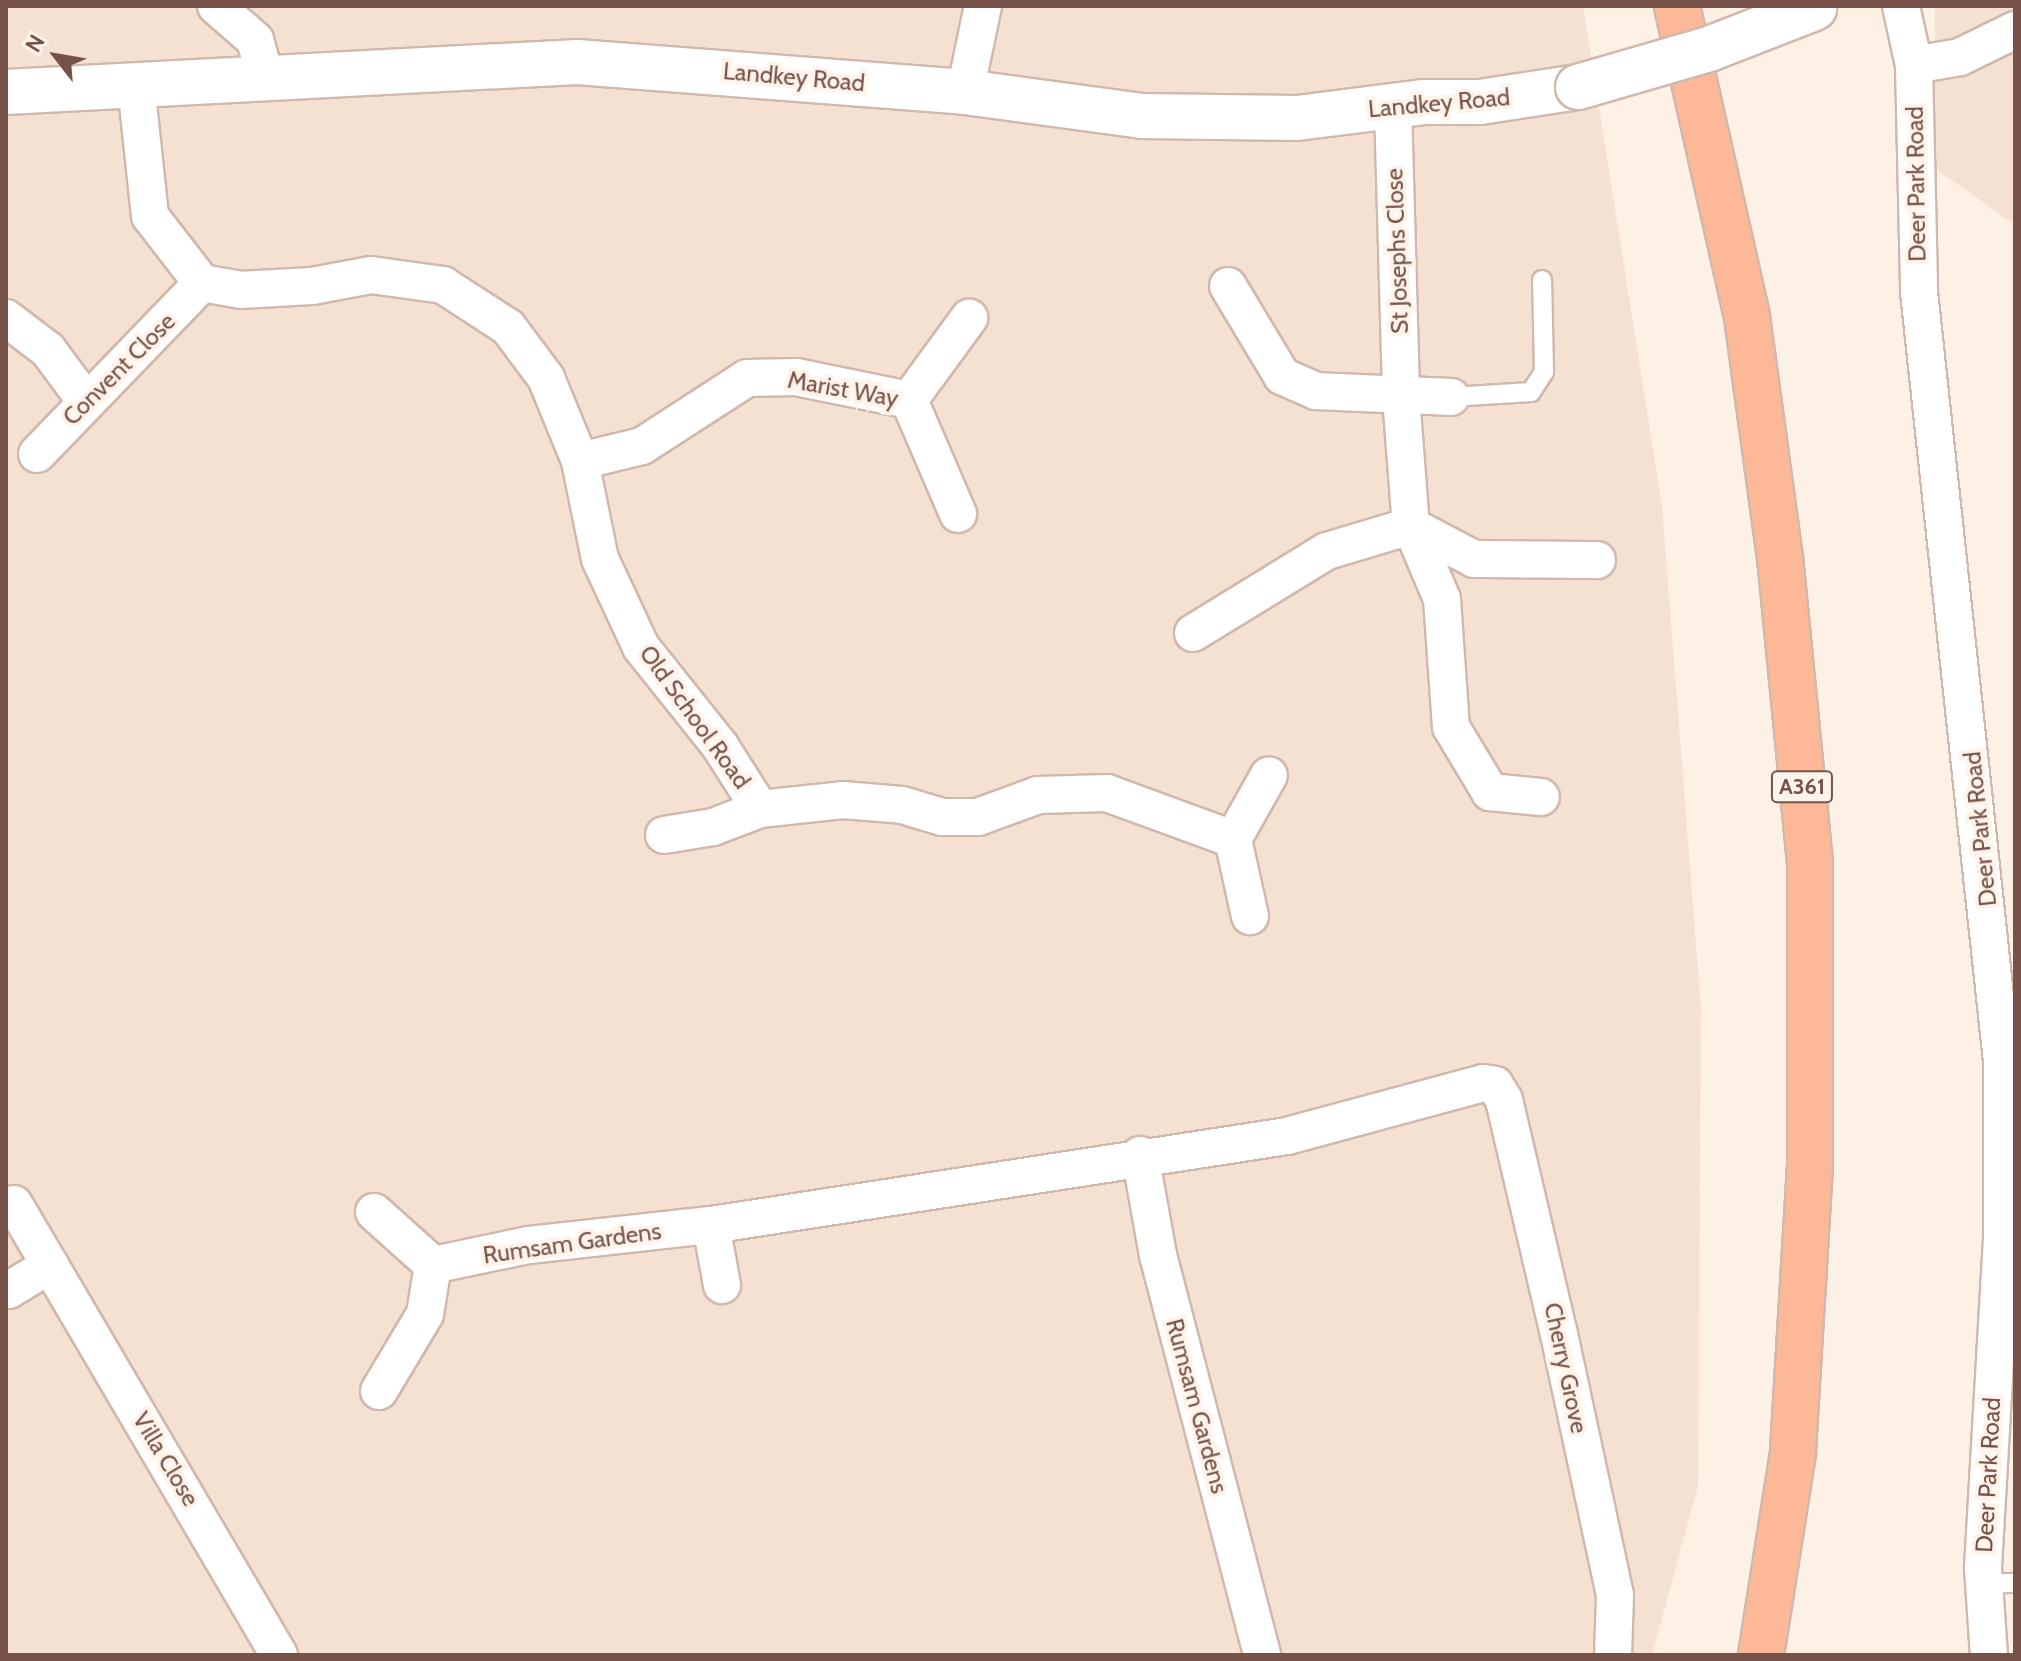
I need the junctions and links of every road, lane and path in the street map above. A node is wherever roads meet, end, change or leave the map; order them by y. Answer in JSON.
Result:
{"nodes":[{"id":1,"x":216,"y":6,"type":"edge"},
{"id":2,"x":983,"y":6,"type":"edge"},
{"id":3,"x":1677,"y":6,"type":"edge"},
{"id":4,"x":1901,"y":6,"type":"edge"},
{"id":5,"x":1817,"y":7,"type":"edge"},
{"id":6,"x":2015,"y":30,"type":"edge"},
{"id":7,"x":1914,"y":65,"type":"junction"},
{"id":8,"x":266,"y":79,"type":"junction"},
{"id":9,"x":136,"y":85,"type":"junction"},
{"id":10,"x":6,"y":92,"type":"edge"},
{"id":11,"x":965,"y":92,"type":"junction"},
{"id":12,"x":1393,"y":106,"type":"junction"},
{"id":13,"x":1542,"y":280,"type":"dead end"},
{"id":14,"x":202,"y":283,"type":"junction"},
{"id":15,"x":1228,"y":286,"type":"dead end"},
{"id":16,"x":6,"y":318,"type":"edge"},
{"id":17,"x":969,"y":318,"type":"dead end"},
{"id":18,"x":1401,"y":397,"type":"junction"},
{"id":19,"x":1451,"y":397,"type":"joint"},
{"id":20,"x":85,"y":400,"type":"junction"},
{"id":21,"x":909,"y":400,"type":"junction"},
{"id":22,"x":37,"y":454,"type":"dead end"},
{"id":23,"x":580,"y":461,"type":"junction"},
{"id":24,"x":958,"y":514,"type":"dead end"},
{"id":25,"x":1411,"y":526,"type":"junction"},
{"id":26,"x":1597,"y":560,"type":"dead end"},
{"id":27,"x":1193,"y":633,"type":"dead end"},
{"id":28,"x":1269,"y":775,"type":"dead end"},
{"id":29,"x":1541,"y":797,"type":"dead end"},
{"id":30,"x":760,"y":809,"type":"junction"},
{"id":31,"x":664,"y":835,"type":"dead end"},
{"id":32,"x":1233,"y":839,"type":"junction"},
{"id":33,"x":1250,"y":916,"type":"dead end"},
{"id":34,"x":1495,"y":1085,"type":"joint"},
{"id":35,"x":1140,"y":1155,"type":"junction"},
{"id":36,"x":14,"y":1204,"type":"dead end"},
{"id":37,"x":374,"y":1212,"type":"dead end"},
{"id":38,"x":711,"y":1225,"type":"junction"},
{"id":39,"x":50,"y":1265,"type":"junction"},
{"id":40,"x":433,"y":1265,"type":"junction"},
{"id":41,"x":722,"y":1285,"type":"dead end"},
{"id":42,"x":9,"y":1290,"type":"dead end"},
{"id":43,"x":379,"y":1391,"type":"dead end"},
{"id":44,"x":1999,"y":1583,"type":"edge"},
{"id":45,"x":279,"y":1655,"type":"edge"},
{"id":46,"x":1262,"y":1655,"type":"edge"},
{"id":47,"x":1613,"y":1655,"type":"edge"},
{"id":48,"x":1761,"y":1655,"type":"edge"},
{"id":49,"x":1989,"y":1655,"type":"edge"}],
"edges":[{"from":1,"to":8,"type":"street"},
{"from":2,"to":11,"type":"street"},
{"from":3,"to":48,"type":"highway","number":"A361"},
{"from":4,"to":7,"type":"street","name":"Deer Park Road"},
{"from":5,"to":12,"type":"street","name":"Landkey Road","bridge":true},
{"from":6,"to":7,"type":"street"},
{"from":7,"to":44,"type":"street","name":"Deer Park Road"},
{"from":8,"to":9,"type":"street","name":"Landkey Road"},
{"from":8,"to":11,"type":"street","name":"Landkey Road"},
{"from":9,"to":10,"type":"street","name":"Landkey Road"},
{"from":9,"to":14,"type":"street"},
{"from":11,"to":12,"type":"street","name":"Landkey Road"},
{"from":12,"to":18,"type":"street","name":"St Josephs Close"},
{"from":13,"to":19,"type":"lane"},
{"from":14,"to":20,"type":"street","name":"Convent Close"},
{"from":14,"to":23,"type":"street","name":"Old School Road"},
{"from":15,"to":18,"type":"street"},
{"from":16,"to":20,"type":"street"},
{"from":17,"to":21,"type":"street"},
{"from":18,"to":19,"type":"street"},
{"from":18,"to":25,"type":"street","name":"St Josephs Close"},
{"from":20,"to":22,"type":"street","name":"Convent Close"},
{"from":21,"to":23,"type":"street","name":"Marist Way"},
{"from":21,"to":24,"type":"street","name":"Marist Way"},
{"from":23,"to":30,"type":"street","name":"Old School Road"},
{"from":25,"to":26,"type":"street"},
{"from":25,"to":27,"type":"street"},
{"from":25,"to":29,"type":"street","name":"St Josephs Close"},
{"from":28,"to":32,"type":"street"},
{"from":30,"to":31,"type":"street","name":"Old School Road"},
{"from":30,"to":32,"type":"street","name":"Old School Road"},
{"from":32,"to":33,"type":"street"},
{"from":34,"to":35,"type":"street","name":"Rumsam Gardens"},
{"from":34,"to":47,"type":"street","name":"Cherry Grove"},
{"from":35,"to":38,"type":"street","name":"Rumsam Gardens"},
{"from":35,"to":46,"type":"street","name":"Rumsam Gardens"},
{"from":36,"to":39,"type":"street","name":"Villa Close"},
{"from":37,"to":40,"type":"street"},
{"from":38,"to":40,"type":"street","name":"Rumsam Gardens"},
{"from":38,"to":41,"type":"street"},
{"from":39,"to":42,"type":"street"},
{"from":39,"to":45,"type":"street","name":"Villa Close"},
{"from":40,"to":43,"type":"street"},
{"from":44,"to":49,"type":"street","name":"Deer Park Road"}]}
